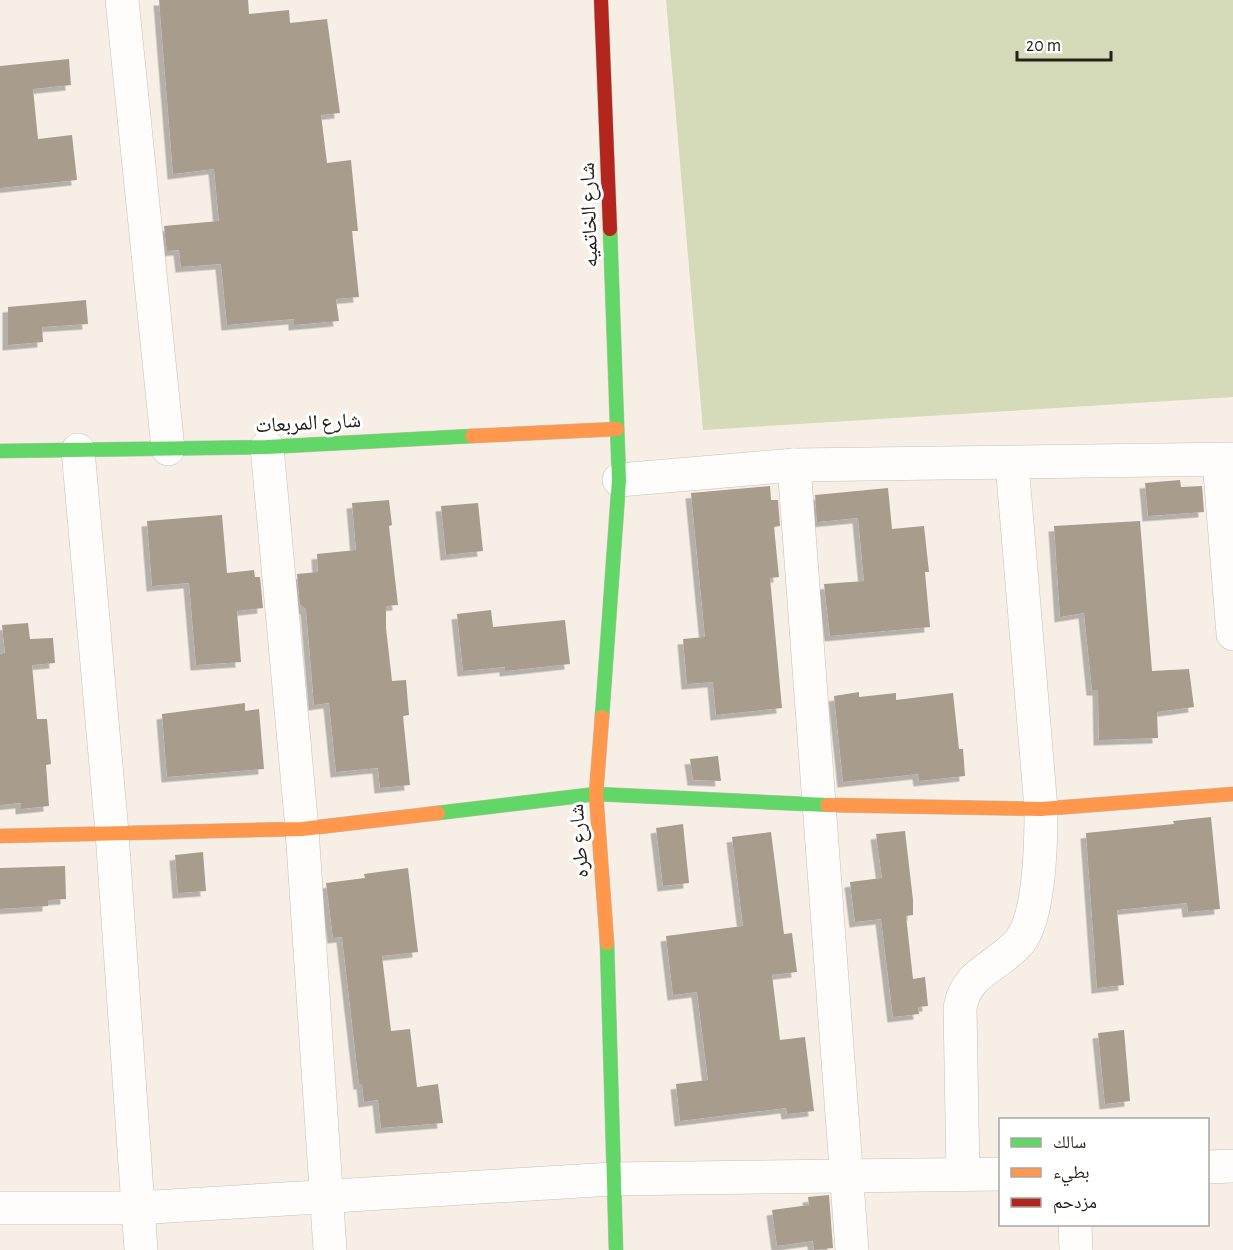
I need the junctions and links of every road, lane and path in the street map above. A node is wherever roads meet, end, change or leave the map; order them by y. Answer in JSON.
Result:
{"nodes":[{"id":1,"x":122,"y":0,"type":"edge"},
{"id":2,"x":601,"y":0,"type":"edge"},
{"id":3,"x":617,"y":429,"type":"junction"},
{"id":4,"x":267,"y":447,"type":"junction"},
{"id":5,"x":168,"y":449,"type":"junction"},
{"id":6,"x":78,"y":450,"type":"junction"},
{"id":7,"x":0,"y":451,"type":"edge"},
{"id":8,"x":1226,"y":460,"type":"edge"},
{"id":9,"x":1012,"y":463,"type":"junction"},
{"id":10,"x":794,"y":465,"type":"junction"},
{"id":11,"x":619,"y":480,"type":"junction"},
{"id":12,"x":1233,"y":634,"type":"edge"},
{"id":13,"x":596,"y":794,"type":"junction"},
{"id":14,"x":1233,"y":794,"type":"edge"},
{"id":15,"x":820,"y":805,"type":"junction"},
{"id":16,"x":1041,"y":809,"type":"junction"},
{"id":17,"x":302,"y":829,"type":"junction"},
{"id":18,"x":112,"y":833,"type":"junction"},
{"id":19,"x":0,"y":836,"type":"edge"},
{"id":20,"x":1233,"y":1166,"type":"edge"},
{"id":21,"x":1209,"y":1167,"type":"edge"},
{"id":22,"x":963,"y":1174,"type":"junction"},
{"id":23,"x":999,"y":1174,"type":"edge"},
{"id":24,"x":845,"y":1176,"type":"junction"},
{"id":25,"x":613,"y":1179,"type":"junction"},
{"id":26,"x":325,"y":1196,"type":"junction"},
{"id":27,"x":0,"y":1208,"type":"edge"},
{"id":28,"x":137,"y":1208,"type":"junction"},
{"id":29,"x":1075,"y":1226,"type":"edge"},
{"id":30,"x":141,"y":1250,"type":"edge"},
{"id":31,"x":330,"y":1250,"type":"edge"},
{"id":32,"x":616,"y":1250,"type":"edge"},
{"id":33,"x":852,"y":1250,"type":"edge"},
{"id":34,"x":1076,"y":1250,"type":"edge"}],
"edges":[{"from":1,"to":5,"type":"street"},
{"from":2,"to":3,"type":"street","name":"شارع الخاتميه"},
{"from":3,"to":4,"type":"street","name":"شارع المربعات"},
{"from":3,"to":11,"type":"street","name":"شارع طره"},
{"from":4,"to":5,"type":"street","name":"شارع المربعات"},
{"from":4,"to":17,"type":"street"},
{"from":5,"to":6,"type":"street","name":"شارع المربعات"},
{"from":6,"to":7,"type":"street","name":"شارع المربعات"},
{"from":6,"to":18,"type":"street"},
{"from":8,"to":9,"type":"street"},
{"from":8,"to":12,"type":"street"},
{"from":9,"to":10,"type":"street"},
{"from":9,"to":16,"type":"street"},
{"from":10,"to":11,"type":"street"},
{"from":10,"to":15,"type":"street"},
{"from":11,"to":13,"type":"street","name":"شارع طره"},
{"from":13,"to":15,"type":"street"},
{"from":13,"to":17,"type":"street"},
{"from":13,"to":25,"type":"street","name":"شارع طره"},
{"from":14,"to":16,"type":"street"},
{"from":15,"to":16,"type":"street"},
{"from":15,"to":24,"type":"street"},
{"from":16,"to":22,"type":"street"},
{"from":17,"to":18,"type":"street"},
{"from":17,"to":26,"type":"street"},
{"from":18,"to":19,"type":"street"},
{"from":18,"to":28,"type":"street"},
{"from":20,"to":21,"type":"street"},
{"from":22,"to":23,"type":"street"},
{"from":22,"to":24,"type":"street"},
{"from":24,"to":25,"type":"street"},
{"from":24,"to":33,"type":"street"},
{"from":25,"to":26,"type":"street"},
{"from":25,"to":32,"type":"street","name":"شارع طره"},
{"from":26,"to":28,"type":"street"},
{"from":26,"to":31,"type":"street"},
{"from":27,"to":28,"type":"street"},
{"from":28,"to":30,"type":"street"},
{"from":29,"to":34,"type":"street"}]}
